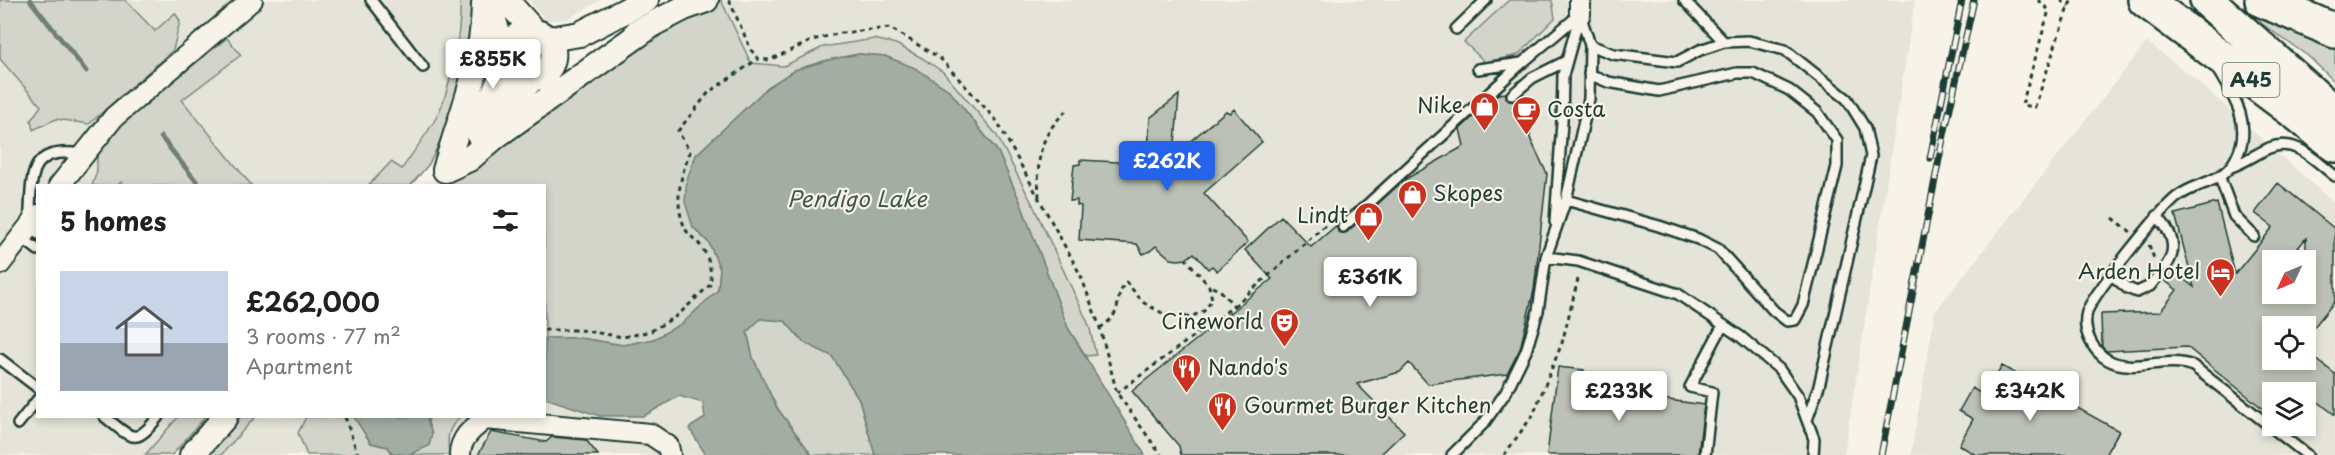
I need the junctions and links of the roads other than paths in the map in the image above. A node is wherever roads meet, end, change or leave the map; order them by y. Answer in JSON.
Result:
{"nodes":[{"id":1,"x":252,"y":0,"type":"edge"},
{"id":2,"x":371,"y":0,"type":"edge"},
{"id":3,"x":484,"y":0,"type":"edge"},
{"id":4,"x":490,"y":0,"type":"edge"},
{"id":5,"x":506,"y":0,"type":"edge"},
{"id":6,"x":646,"y":0,"type":"edge"},
{"id":7,"x":705,"y":0,"type":"edge"},
{"id":8,"x":1486,"y":0,"type":"edge"},
{"id":9,"x":1684,"y":0,"type":"edge"},
{"id":10,"x":2207,"y":0,"type":"edge"},
{"id":11,"x":2262,"y":0,"type":"edge"},
{"id":12,"x":2291,"y":0,"type":"edge"},
{"id":13,"x":1580,"y":7,"type":"edge"},
{"id":14,"x":2155,"y":8,"type":"edge"},
{"id":15,"x":2335,"y":17,"type":"edge"},
{"id":16,"x":652,"y":25,"type":"junction"},
{"id":17,"x":1456,"y":29,"type":"dead end"},
{"id":18,"x":2335,"y":31,"type":"edge"},
{"id":19,"x":541,"y":35,"type":"junction"},
{"id":20,"x":1724,"y":42,"type":"junction"},
{"id":21,"x":1590,"y":45,"type":"junction"},
{"id":22,"x":507,"y":57,"type":"junction"},
{"id":23,"x":1566,"y":61,"type":"junction"},
{"id":24,"x":2213,"y":62,"type":"junction"},
{"id":25,"x":1522,"y":63,"type":"junction"},
{"id":26,"x":423,"y":67,"type":"dead end"},
{"id":27,"x":1478,"y":69,"type":"dead end"},
{"id":28,"x":542,"y":73,"type":"junction"},
{"id":29,"x":1589,"y":74,"type":"junction"},
{"id":30,"x":1512,"y":95,"type":"dead end"},
{"id":31,"x":2335,"y":114,"type":"edge"},
{"id":32,"x":2335,"y":146,"type":"edge"},
{"id":33,"x":83,"y":154,"type":"junction"},
{"id":34,"x":2229,"y":168,"type":"junction"},
{"id":35,"x":2335,"y":168,"type":"edge"},
{"id":36,"x":2335,"y":176,"type":"edge"},
{"id":37,"x":438,"y":178,"type":"edge"},
{"id":38,"x":2220,"y":178,"type":"junction"},
{"id":39,"x":60,"y":184,"type":"edge"},
{"id":40,"x":1566,"y":200,"type":"junction"},
{"id":41,"x":2157,"y":216,"type":"junction"},
{"id":42,"x":1343,"y":227,"type":"dead end"},
{"id":43,"x":31,"y":228,"type":"edge"},
{"id":44,"x":1554,"y":233,"type":"junction"},
{"id":45,"x":2254,"y":237,"type":"dead end"},
{"id":46,"x":36,"y":244,"type":"edge"},
{"id":47,"x":1546,"y":257,"type":"junction"},
{"id":48,"x":0,"y":264,"type":"edge"},
{"id":49,"x":2112,"y":275,"type":"junction"},
{"id":50,"x":1723,"y":325,"type":"junction"},
{"id":51,"x":0,"y":359,"type":"edge"},
{"id":52,"x":36,"y":386,"type":"edge"},
{"id":53,"x":36,"y":402,"type":"edge"},
{"id":54,"x":106,"y":418,"type":"edge"},
{"id":55,"x":157,"y":418,"type":"edge"},
{"id":56,"x":224,"y":418,"type":"edge"},
{"id":57,"x":1807,"y":420,"type":"junction"},
{"id":58,"x":18,"y":424,"type":"dead end"},
{"id":59,"x":192,"y":455,"type":"edge"},
{"id":60,"x":460,"y":455,"type":"edge"},
{"id":61,"x":670,"y":455,"type":"edge"},
{"id":62,"x":1452,"y":455,"type":"edge"},
{"id":63,"x":1705,"y":455,"type":"edge"},
{"id":64,"x":1813,"y":455,"type":"edge"},
{"id":65,"x":2307,"y":455,"type":"edge"}],
"edges":[{"from":1,"to":33,"type":"street"},
{"from":2,"to":26,"type":"lane"},
{"from":3,"to":37,"type":"street"},
{"from":4,"to":22,"type":"street"},
{"from":5,"to":19,"type":"street"},
{"from":6,"to":19,"type":"street"},
{"from":7,"to":16,"type":"street"},
{"from":8,"to":17,"type":"lane"},
{"from":9,"to":20,"type":"lane"},
{"from":10,"to":31,"type":"highway","number":"A45"},
{"from":11,"to":18,"type":"highway"},
{"from":12,"to":15,"type":"highway"},
{"from":13,"to":21,"type":"lane"},
{"from":13,"to":23,"type":"lane"},
{"from":13,"to":25,"type":"lane"},
{"from":14,"to":24,"type":"highway"},
{"from":14,"to":32,"type":"highway","number":"A45"},
{"from":16,"to":28,"type":"street"},
{"from":16,"to":37,"type":"street"},
{"from":19,"to":22,"type":"street"},
{"from":19,"to":28,"type":"street"},
{"from":20,"to":21,"type":"lane"},
{"from":20,"to":57,"type":"lane"},
{"from":21,"to":29,"type":"lane"},
{"from":22,"to":28,"type":"street"},
{"from":22,"to":37,"type":"street"},
{"from":23,"to":30,"type":"lane"},
{"from":23,"to":44,"type":"lane"},
{"from":24,"to":34,"type":"lane"},
{"from":24,"to":35,"type":"highway"},
{"from":25,"to":27,"type":"lane"},
{"from":25,"to":42,"type":"lane"},
{"from":28,"to":37,"type":"street"},
{"from":29,"to":40,"type":"lane"},
{"from":29,"to":40,"type":"lane"},
{"from":33,"to":39,"type":"street"},
{"from":33,"to":43,"type":"lane"},
{"from":34,"to":36,"type":"lane"},
{"from":34,"to":38,"type":"lane"},
{"from":38,"to":41,"type":"lane"},
{"from":38,"to":45,"type":"lane"},
{"from":40,"to":44,"type":"lane"},
{"from":41,"to":49,"type":"lane"},
{"from":41,"to":49,"type":"lane"},
{"from":43,"to":46,"type":"lane"},
{"from":43,"to":48,"type":"street"},
{"from":44,"to":47,"type":"lane"},
{"from":47,"to":50,"type":"lane"},
{"from":47,"to":62,"type":"lane"},
{"from":49,"to":65,"type":"lane"},
{"from":50,"to":57,"type":"lane"},
{"from":50,"to":63,"type":"lane"},
{"from":51,"to":52,"type":"lane"},
{"from":53,"to":58,"type":"lane"},
{"from":54,"to":55,"type":"lane"},
{"from":56,"to":59,"type":"street"},
{"from":57,"to":64,"type":"lane"},
{"from":60,"to":61,"type":"street"}]}
